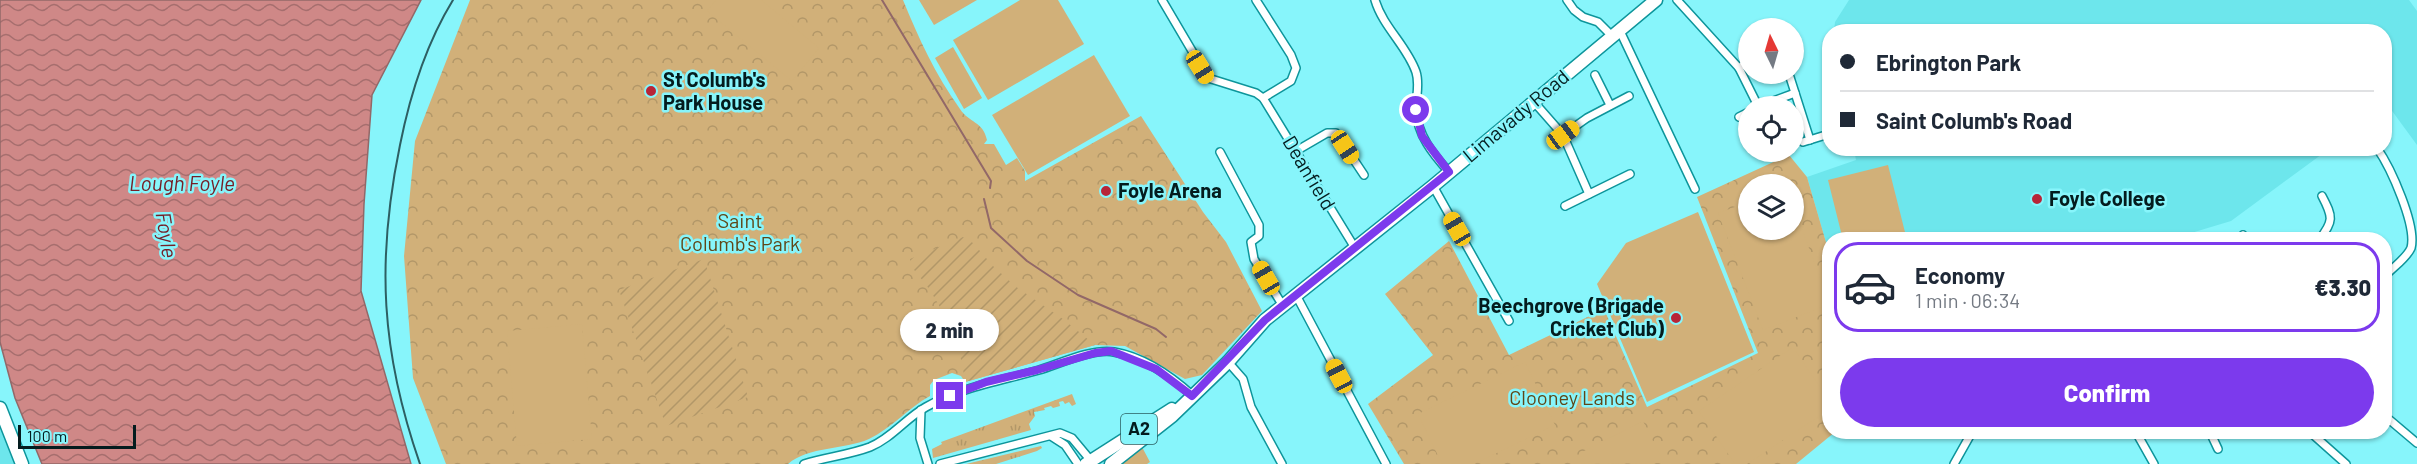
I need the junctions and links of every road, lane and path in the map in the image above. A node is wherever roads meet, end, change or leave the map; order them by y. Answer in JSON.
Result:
{"nodes":[{"id":1,"x":1162,"y":0,"type":"edge"},
{"id":2,"x":1256,"y":0,"type":"edge"},
{"id":3,"x":1376,"y":0,"type":"edge"},
{"id":4,"x":1567,"y":0,"type":"edge"},
{"id":5,"x":1656,"y":0,"type":"edge"},
{"id":6,"x":1677,"y":0,"type":"edge"},
{"id":7,"x":1616,"y":33,"type":"junction"},
{"id":8,"x":1738,"y":67,"type":"edge"},
{"id":9,"x":1595,"y":75,"type":"dead end"},
{"id":10,"x":1792,"y":84,"type":"edge"},
{"id":11,"x":1795,"y":93,"type":"junction"},
{"id":12,"x":1629,"y":96,"type":"dead end"},
{"id":13,"x":1787,"y":96,"type":"edge"},
{"id":14,"x":1263,"y":98,"type":"junction"},
{"id":15,"x":1534,"y":102,"type":"junction"},
{"id":16,"x":1610,"y":105,"type":"junction"},
{"id":17,"x":1563,"y":135,"type":"junction"},
{"id":18,"x":1822,"y":136,"type":"edge"},
{"id":19,"x":1296,"y":151,"type":"junction"},
{"id":20,"x":1220,"y":152,"type":"dead end"},
{"id":21,"x":2382,"y":156,"type":"edge"},
{"id":22,"x":1449,"y":172,"type":"junction"},
{"id":23,"x":1630,"y":174,"type":"dead end"},
{"id":24,"x":1364,"y":176,"type":"dead end"},
{"id":25,"x":1433,"y":186,"type":"junction"},
{"id":26,"x":1695,"y":189,"type":"dead end"},
{"id":27,"x":1589,"y":194,"type":"junction"},
{"id":28,"x":2322,"y":196,"type":"dead end"},
{"id":29,"x":1565,"y":206,"type":"dead end"},
{"id":30,"x":2325,"y":232,"type":"edge"},
{"id":31,"x":1355,"y":248,"type":"junction"},
{"id":32,"x":2392,"y":269,"type":"edge"},
{"id":33,"x":1296,"y":295,"type":"junction"},
{"id":34,"x":1283,"y":306,"type":"junction"},
{"id":35,"x":1509,"y":321,"type":"dead end"},
{"id":36,"x":1228,"y":362,"type":"junction"},
{"id":37,"x":1190,"y":398,"type":"junction"},
{"id":38,"x":0,"y":408,"type":"edge"},
{"id":39,"x":921,"y":410,"type":"junction"},
{"id":40,"x":2392,"y":422,"type":"edge"},
{"id":41,"x":1158,"y":428,"type":"junction"},
{"id":42,"x":1051,"y":436,"type":"junction"},
{"id":43,"x":1968,"y":439,"type":"edge"},
{"id":44,"x":2140,"y":439,"type":"edge"},
{"id":45,"x":2214,"y":439,"type":"edge"},
{"id":46,"x":2318,"y":439,"type":"edge"},
{"id":47,"x":2417,"y":443,"type":"edge"},
{"id":48,"x":2218,"y":448,"type":"dead end"},
{"id":49,"x":1092,"y":463,"type":"edge"},
{"id":50,"x":22,"y":464,"type":"edge"},
{"id":51,"x":804,"y":464,"type":"edge"},
{"id":52,"x":928,"y":464,"type":"edge"},
{"id":53,"x":940,"y":464,"type":"edge"},
{"id":54,"x":1078,"y":464,"type":"edge"},
{"id":55,"x":1111,"y":464,"type":"edge"},
{"id":56,"x":1282,"y":464,"type":"edge"},
{"id":57,"x":1386,"y":464,"type":"edge"},
{"id":58,"x":1954,"y":464,"type":"edge"},
{"id":59,"x":2154,"y":464,"type":"edge"},
{"id":60,"x":2346,"y":464,"type":"edge"}],
"edges":[{"from":1,"to":14,"type":"street"},
{"from":2,"to":14,"type":"street"},
{"from":3,"to":22,"type":"street"},
{"from":4,"to":7,"type":"street"},
{"from":5,"to":7,"type":"highway","name":"Limavady Road","number":"A2"},
{"from":6,"to":8,"type":"street"},
{"from":7,"to":15,"type":"highway","name":"Limavady Road","number":"A2"},
{"from":7,"to":26,"type":"street"},
{"from":9,"to":16,"type":"street"},
{"from":10,"to":11,"type":"street"},
{"from":11,"to":13,"type":"street"},
{"from":11,"to":18,"type":"street"},
{"from":12,"to":16,"type":"street"},
{"from":14,"to":19,"type":"street","name":"Deanfield"},
{"from":15,"to":17,"type":"street"},
{"from":15,"to":22,"type":"highway","name":"Limavady Road","number":"A2"},
{"from":16,"to":17,"type":"street"},
{"from":17,"to":27,"type":"street"},
{"from":19,"to":24,"type":"street"},
{"from":19,"to":31,"type":"street","name":"Deanfield"},
{"from":20,"to":34,"type":"street"},
{"from":21,"to":32,"type":"street"},
{"from":22,"to":25,"type":"highway","name":"Limavady Road","number":"A2"},
{"from":23,"to":27,"type":"street"},
{"from":25,"to":31,"type":"highway","name":"Limavady Road","number":"A2"},
{"from":25,"to":35,"type":"street"},
{"from":27,"to":29,"type":"street"},
{"from":28,"to":30,"type":"street"},
{"from":31,"to":33,"type":"highway","name":"Limavady Road","number":"A2"},
{"from":33,"to":34,"type":"highway","name":"Limavady Road","number":"A2"},
{"from":33,"to":57,"type":"street"},
{"from":34,"to":36,"type":"highway","name":"Limavady Road","number":"A2"},
{"from":36,"to":37,"type":"highway","name":"Limavady Road","number":"A2"},
{"from":36,"to":56,"type":"street"},
{"from":37,"to":39,"type":"street"},
{"from":37,"to":41,"type":"highway","name":"Limavady Road","number":"A2"},
{"from":37,"to":49,"type":"highway","name":"Limavady Road","number":"A2"},
{"from":38,"to":50,"type":"highway"},
{"from":39,"to":51,"type":"street"},
{"from":39,"to":52,"type":"street"},
{"from":40,"to":47,"type":"street"},
{"from":41,"to":49,"type":"highway"},
{"from":41,"to":55,"type":"highway","name":"Limavady Road","number":"A2"},
{"from":42,"to":49,"type":"street"},
{"from":42,"to":53,"type":"street"},
{"from":42,"to":54,"type":"street"},
{"from":43,"to":58,"type":"street"},
{"from":44,"to":59,"type":"street"},
{"from":45,"to":48,"type":"street"},
{"from":46,"to":60,"type":"street"}]}
